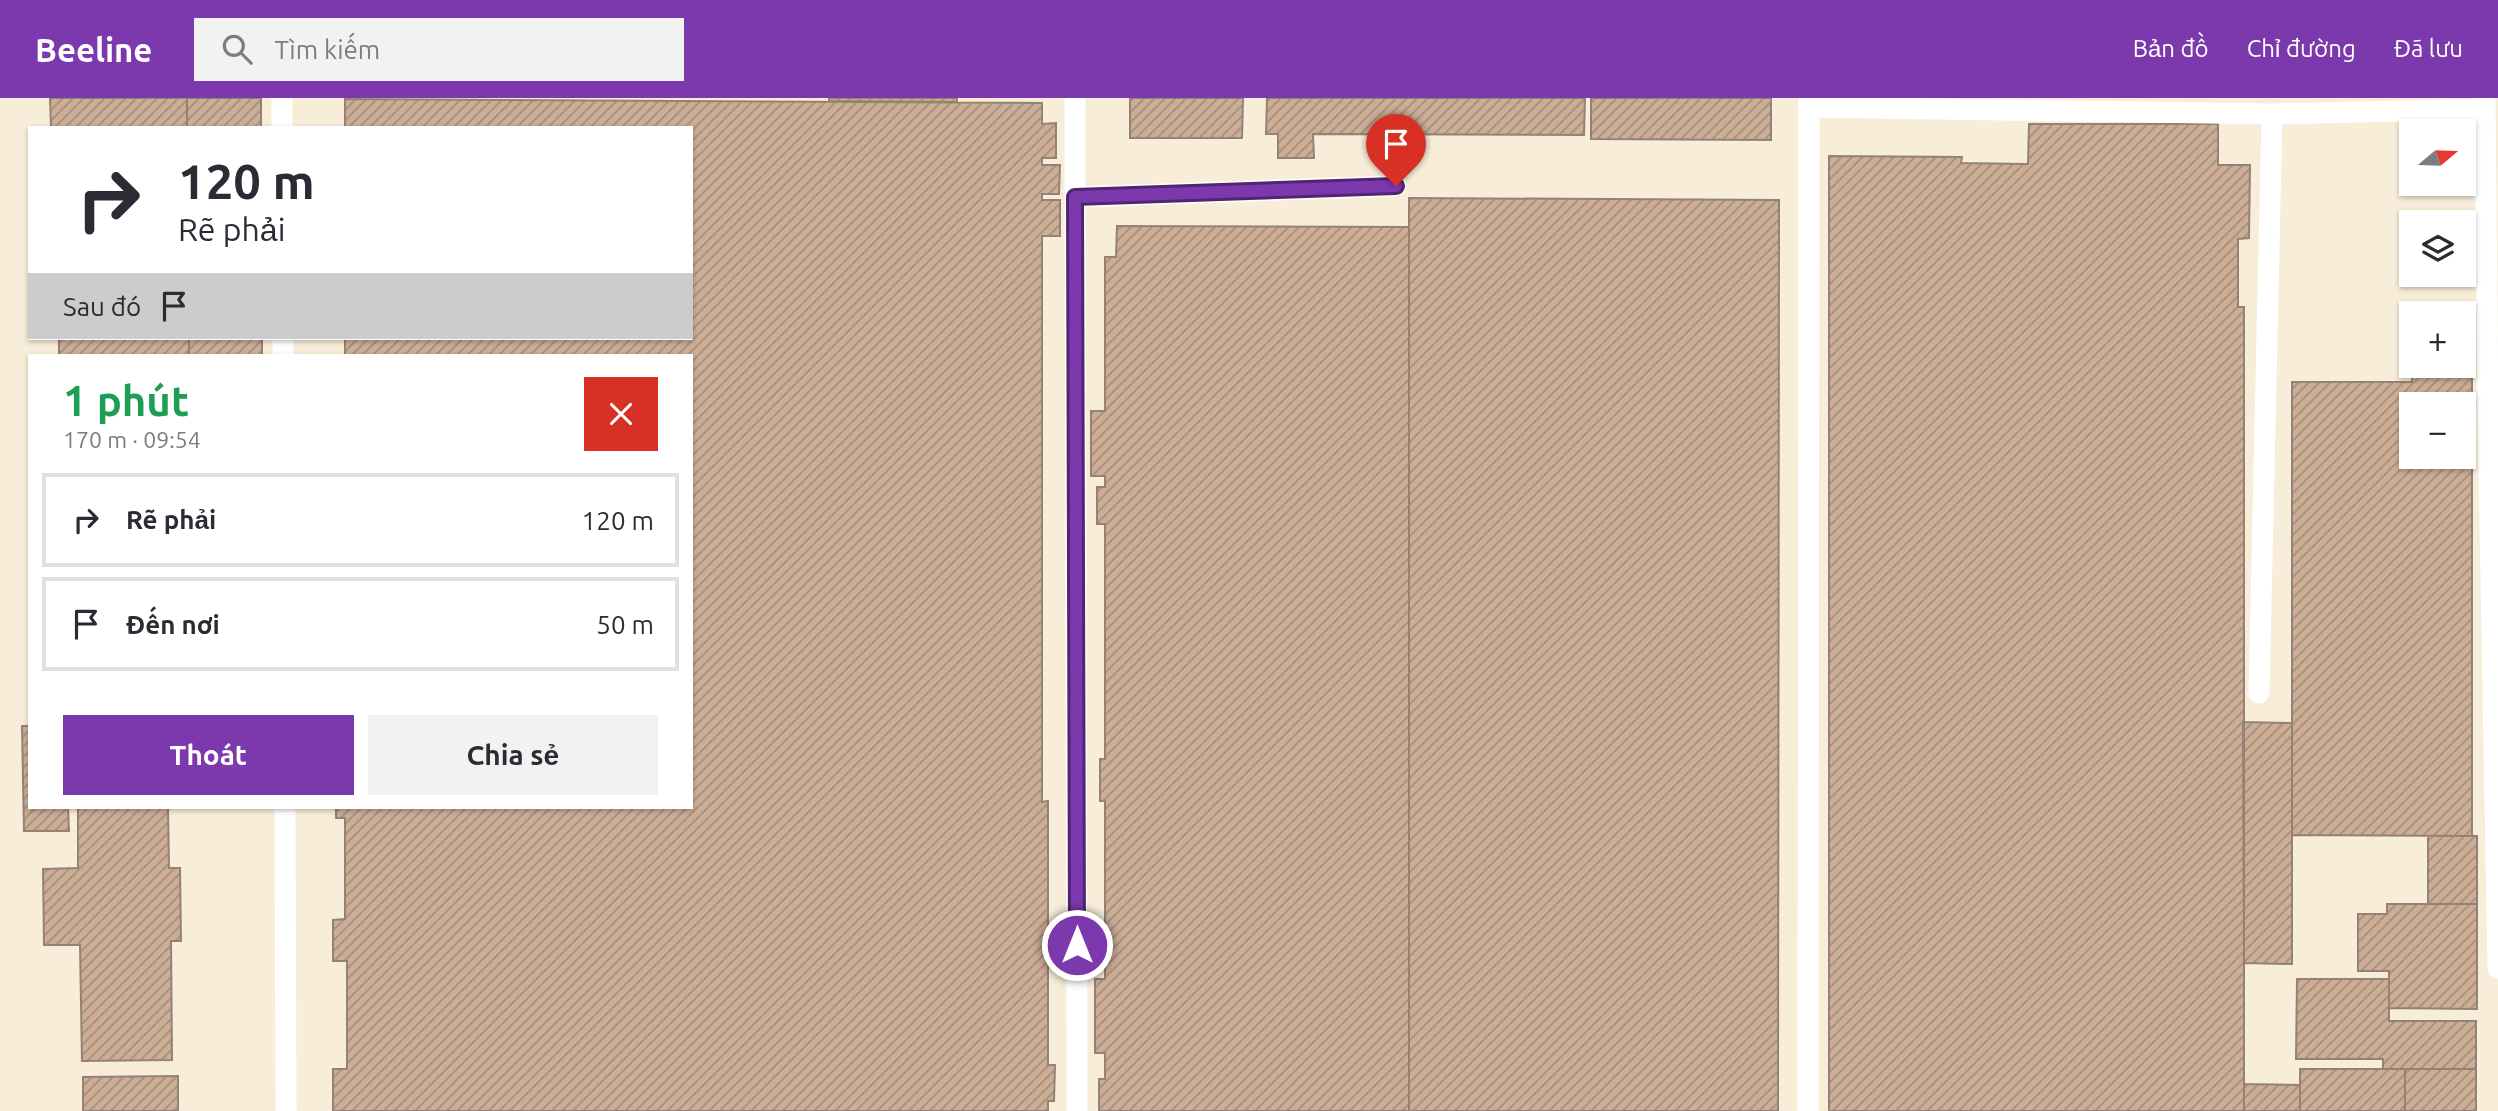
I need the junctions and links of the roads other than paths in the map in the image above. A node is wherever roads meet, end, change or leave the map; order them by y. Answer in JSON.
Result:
{"nodes":[{"id":1,"x":282,"y":98,"type":"edge"},
{"id":2,"x":1075,"y":98,"type":"edge"},
{"id":3,"x":1809,"y":102,"type":"edge"},
{"id":4,"x":2485,"y":104,"type":"edge"},
{"id":5,"x":2272,"y":114,"type":"junction"},
{"id":6,"x":282,"y":126,"type":"edge"},
{"id":7,"x":1396,"y":186,"type":"dead end"},
{"id":8,"x":1075,"y":197,"type":"junction"},
{"id":9,"x":2494,"y":510,"type":"edge"},
{"id":10,"x":2259,"y":693,"type":"dead end"},
{"id":11,"x":285,"y":809,"type":"edge"},
{"id":12,"x":2498,"y":968,"type":"edge"},
{"id":13,"x":286,"y":1111,"type":"edge"},
{"id":14,"x":1077,"y":1111,"type":"edge"},
{"id":15,"x":1808,"y":1111,"type":"edge"}],
"edges":[{"from":1,"to":6,"type":"lane"},
{"from":2,"to":8,"type":"lane"},
{"from":3,"to":5,"type":"lane"},
{"from":3,"to":15,"type":"lane"},
{"from":4,"to":5,"type":"lane"},
{"from":4,"to":9,"type":"lane"},
{"from":5,"to":10,"type":"lane"},
{"from":7,"to":8,"type":"lane"},
{"from":8,"to":14,"type":"lane"},
{"from":9,"to":12,"type":"lane"},
{"from":11,"to":13,"type":"lane"}]}
